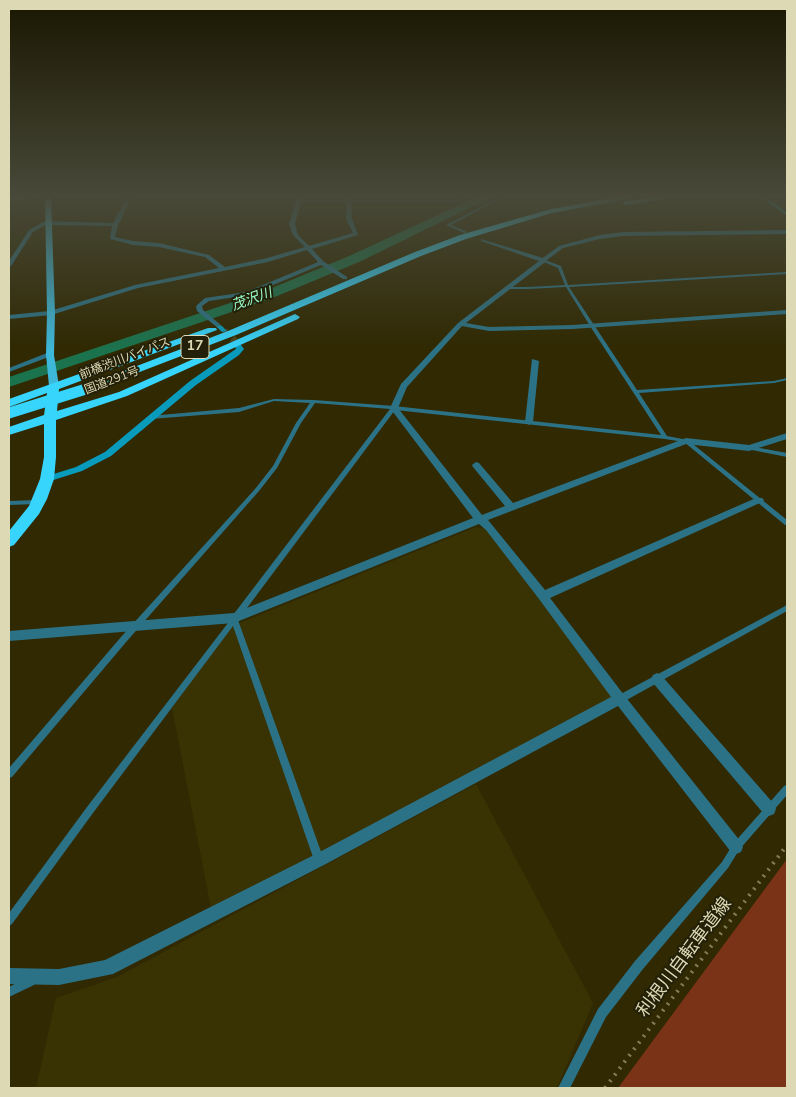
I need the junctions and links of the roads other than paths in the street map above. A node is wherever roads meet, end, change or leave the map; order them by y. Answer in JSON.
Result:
{"nodes":[{"id":1,"x":20,"y":248,"type":"edge"},
{"id":2,"x":49,"y":248,"type":"edge"},
{"id":3,"x":173,"y":248,"type":"edge"},
{"id":4,"x":310,"y":248,"type":"joint"},
{"id":5,"x":418,"y":248,"type":"edge"},
{"id":6,"x":450,"y":248,"type":"edge"},
{"id":7,"x":461,"y":248,"type":"edge"},
{"id":8,"x":507,"y":248,"type":"edge"},
{"id":9,"x":560,"y":248,"type":"edge"},
{"id":10,"x":445,"y":254,"type":"dead end"},
{"id":11,"x":545,"y":261,"type":"junction"},
{"id":12,"x":321,"y":262,"type":"junction"},
{"id":13,"x":9,"y":265,"type":"edge"},
{"id":14,"x":223,"y":268,"type":"junction"},
{"id":15,"x":409,"y":269,"type":"dead end"},
{"id":16,"x":787,"y":273,"type":"edge"},
{"id":17,"x":345,"y":278,"type":"junction"},
{"id":18,"x":568,"y":286,"type":"junction"},
{"id":19,"x":506,"y":288,"type":"junction"},
{"id":20,"x":308,"y":308,"type":"junction"},
{"id":21,"x":787,"y":312,"type":"edge"},
{"id":22,"x":51,"y":313,"type":"junction"},
{"id":23,"x":9,"y":317,"type":"edge"},
{"id":24,"x":460,"y":324,"type":"junction"},
{"id":25,"x":592,"y":326,"type":"junction"},
{"id":26,"x":220,"y":327,"type":"junction"},
{"id":27,"x":237,"y":342,"type":"junction"},
{"id":28,"x":51,"y":358,"type":"junction"},
{"id":29,"x":535,"y":361,"type":"dead end"},
{"id":30,"x":9,"y":370,"type":"edge"},
{"id":31,"x":787,"y":379,"type":"edge"},
{"id":32,"x":54,"y":386,"type":"junction"},
{"id":33,"x":635,"y":392,"type":"junction"},
{"id":34,"x":314,"y":401,"type":"junction"},
{"id":35,"x":9,"y":403,"type":"edge"},
{"id":36,"x":394,"y":408,"type":"junction"},
{"id":37,"x":9,"y":413,"type":"edge"},
{"id":38,"x":151,"y":417,"type":"junction"},
{"id":39,"x":50,"y":419,"type":"junction"},
{"id":40,"x":529,"y":422,"type":"junction"},
{"id":41,"x":9,"y":431,"type":"edge"},
{"id":42,"x":787,"y":436,"type":"edge"},
{"id":43,"x":665,"y":437,"type":"junction"},
{"id":44,"x":686,"y":442,"type":"junction"},
{"id":45,"x":749,"y":448,"type":"junction"},
{"id":46,"x":787,"y":456,"type":"edge"},
{"id":47,"x":476,"y":465,"type":"dead end"},
{"id":48,"x":46,"y":479,"type":"junction"},
{"id":49,"x":759,"y":500,"type":"junction"},
{"id":50,"x":38,"y":502,"type":"junction"},
{"id":51,"x":9,"y":503,"type":"edge"},
{"id":52,"x":511,"y":507,"type":"junction"},
{"id":53,"x":481,"y":520,"type":"junction"},
{"id":54,"x":787,"y":523,"type":"edge"},
{"id":55,"x":9,"y":541,"type":"edge"},
{"id":56,"x":543,"y":596,"type":"junction"},
{"id":57,"x":787,"y":608,"type":"edge"},
{"id":58,"x":234,"y":618,"type":"junction"},
{"id":59,"x":136,"y":626,"type":"junction"},
{"id":60,"x":9,"y":636,"type":"edge"},
{"id":61,"x":657,"y":679,"type":"junction"},
{"id":62,"x":620,"y":699,"type":"junction"},
{"id":63,"x":9,"y":774,"type":"edge"},
{"id":64,"x":787,"y":789,"type":"edge"},
{"id":65,"x":770,"y":809,"type":"junction"},
{"id":66,"x":736,"y":847,"type":"junction"},
{"id":67,"x":319,"y":860,"type":"junction"},
{"id":68,"x":9,"y":921,"type":"edge"},
{"id":69,"x":9,"y":976,"type":"edge"},
{"id":70,"x":38,"y":977,"type":"junction"},
{"id":71,"x":9,"y":992,"type":"edge"},
{"id":72,"x":564,"y":1088,"type":"edge"}],
"edges":[{"from":1,"to":13,"type":"street"},
{"from":2,"to":22,"type":"main road"},
{"from":3,"to":14,"type":"street"},
{"from":4,"to":12,"type":"street"},
{"from":4,"to":14,"type":"street"},
{"from":5,"to":17,"type":"highway","number":"17"},
{"from":6,"to":20,"type":"highway","name":"前橋渋川バイパス","number":"17"},
{"from":7,"to":10,"type":"highway","number":"17"},
{"from":8,"to":11,"type":"street"},
{"from":9,"to":11,"type":"street"},
{"from":11,"to":18,"type":"lane"},
{"from":11,"to":19,"type":"street"},
{"from":12,"to":17,"type":"street"},
{"from":12,"to":26,"type":"street"},
{"from":14,"to":22,"type":"street"},
{"from":15,"to":20,"type":"highway","number":"17"},
{"from":16,"to":18,"type":"lane"},
{"from":17,"to":26,"type":"highway","number":"17"},
{"from":18,"to":19,"type":"lane"},
{"from":18,"to":25,"type":"lane"},
{"from":19,"to":24,"type":"street"},
{"from":20,"to":27,"type":"highway","number":"17"},
{"from":20,"to":37,"type":"highway","name":"前橋渋川バイパス","number":"17","bridge":true},
{"from":21,"to":25,"type":"street"},
{"from":22,"to":23,"type":"street"},
{"from":22,"to":28,"type":"main road"},
{"from":24,"to":25,"type":"street"},
{"from":24,"to":36,"type":"street"},
{"from":25,"to":33,"type":"lane"},
{"from":26,"to":32,"type":"highway","number":"17"},
{"from":27,"to":38,"type":"street"},
{"from":27,"to":39,"type":"highway","name":"国道291号","number":"17"},
{"from":28,"to":30,"type":"street"},
{"from":28,"to":32,"type":"main road"},
{"from":29,"to":40,"type":"street"},
{"from":31,"to":33,"type":"lane"},
{"from":32,"to":35,"type":"highway","number":"17"},
{"from":32,"to":39,"type":"highway"},
{"from":33,"to":43,"type":"lane"},
{"from":34,"to":36,"type":"lane"},
{"from":34,"to":38,"type":"lane"},
{"from":34,"to":59,"type":"lane"},
{"from":36,"to":40,"type":"lane"},
{"from":36,"to":53,"type":"street"},
{"from":36,"to":58,"type":"lane"},
{"from":38,"to":48,"type":"street"},
{"from":39,"to":41,"type":"highway","number":"17"},
{"from":39,"to":48,"type":"highway"},
{"from":40,"to":43,"type":"lane"},
{"from":42,"to":45,"type":"street"},
{"from":43,"to":44,"type":"lane"},
{"from":44,"to":45,"type":"street"},
{"from":44,"to":49,"type":"lane"},
{"from":44,"to":52,"type":"street"},
{"from":45,"to":46,"type":"lane"},
{"from":47,"to":52,"type":"street"},
{"from":48,"to":50,"type":"highway"},
{"from":49,"to":54,"type":"lane"},
{"from":49,"to":56,"type":"street"},
{"from":50,"to":51,"type":"lane"},
{"from":50,"to":55,"type":"highway"},
{"from":52,"to":53,"type":"street"},
{"from":53,"to":56,"type":"street"},
{"from":53,"to":58,"type":"street"},
{"from":56,"to":62,"type":"street"},
{"from":57,"to":61,"type":"lane"},
{"from":58,"to":59,"type":"street"},
{"from":58,"to":67,"type":"lane"},
{"from":58,"to":68,"type":"lane"},
{"from":59,"to":60,"type":"street"},
{"from":59,"to":63,"type":"lane"},
{"from":61,"to":62,"type":"lane"},
{"from":61,"to":65,"type":"street"},
{"from":62,"to":66,"type":"street"},
{"from":62,"to":67,"type":"street"},
{"from":64,"to":65,"type":"lane"},
{"from":65,"to":66,"type":"lane"},
{"from":66,"to":72,"type":"lane"},
{"from":67,"to":70,"type":"street"},
{"from":69,"to":70,"type":"street"},
{"from":70,"to":71,"type":"lane"}]}
